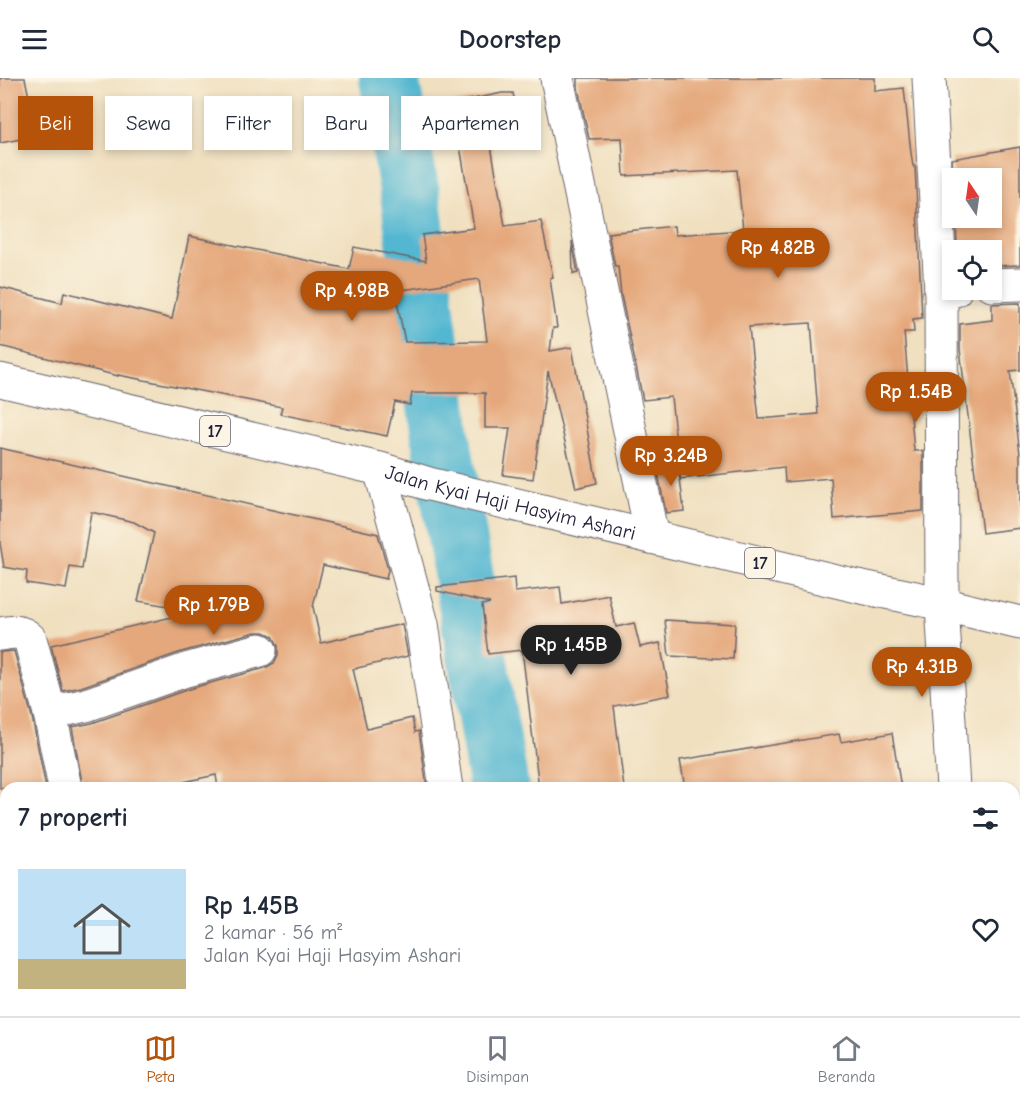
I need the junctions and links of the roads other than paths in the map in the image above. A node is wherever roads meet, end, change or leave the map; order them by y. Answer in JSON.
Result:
{"nodes":[{"id":1,"x":557,"y":78,"type":"edge"},
{"id":2,"x":929,"y":78,"type":"edge"},
{"id":3,"x":944,"y":240,"type":"edge"},
{"id":4,"x":1020,"y":284,"type":"edge"},
{"id":5,"x":1002,"y":285,"type":"edge"},
{"id":6,"x":948,"y":300,"type":"edge"},
{"id":7,"x":0,"y":381,"type":"edge"},
{"id":8,"x":380,"y":469,"type":"junction"},
{"id":9,"x":652,"y":537,"type":"junction"},
{"id":10,"x":942,"y":605,"type":"junction"},
{"id":11,"x":1020,"y":623,"type":"edge"},
{"id":12,"x":0,"y":634,"type":"edge"},
{"id":13,"x":260,"y":650,"type":"dead end"},
{"id":14,"x":50,"y":713,"type":"junction"},
{"id":15,"x":64,"y":782,"type":"edge"},
{"id":16,"x":445,"y":782,"type":"edge"},
{"id":17,"x":953,"y":782,"type":"edge"}],
"edges":[{"from":1,"to":9,"type":"main road"},
{"from":2,"to":3,"type":"main road"},
{"from":4,"to":5,"type":"main road"},
{"from":6,"to":10,"type":"main road"},
{"from":7,"to":8,"type":"main road","name":"Jalan Kyai Haji Hasyim Ashari","number":"17"},
{"from":8,"to":9,"type":"main road","name":"Jalan Kyai Haji Hasyim Ashari","number":"17"},
{"from":8,"to":16,"type":"main road"},
{"from":9,"to":10,"type":"main road","name":"Jalan Kyai Haji Hasyim Ashari","number":"17"},
{"from":10,"to":11,"type":"main road","name":"Jalan Kyai Haji Hasyim Ashari","number":"17"},
{"from":10,"to":17,"type":"main road"},
{"from":12,"to":14,"type":"main road"},
{"from":13,"to":14,"type":"main road"},
{"from":14,"to":15,"type":"main road"}]}
